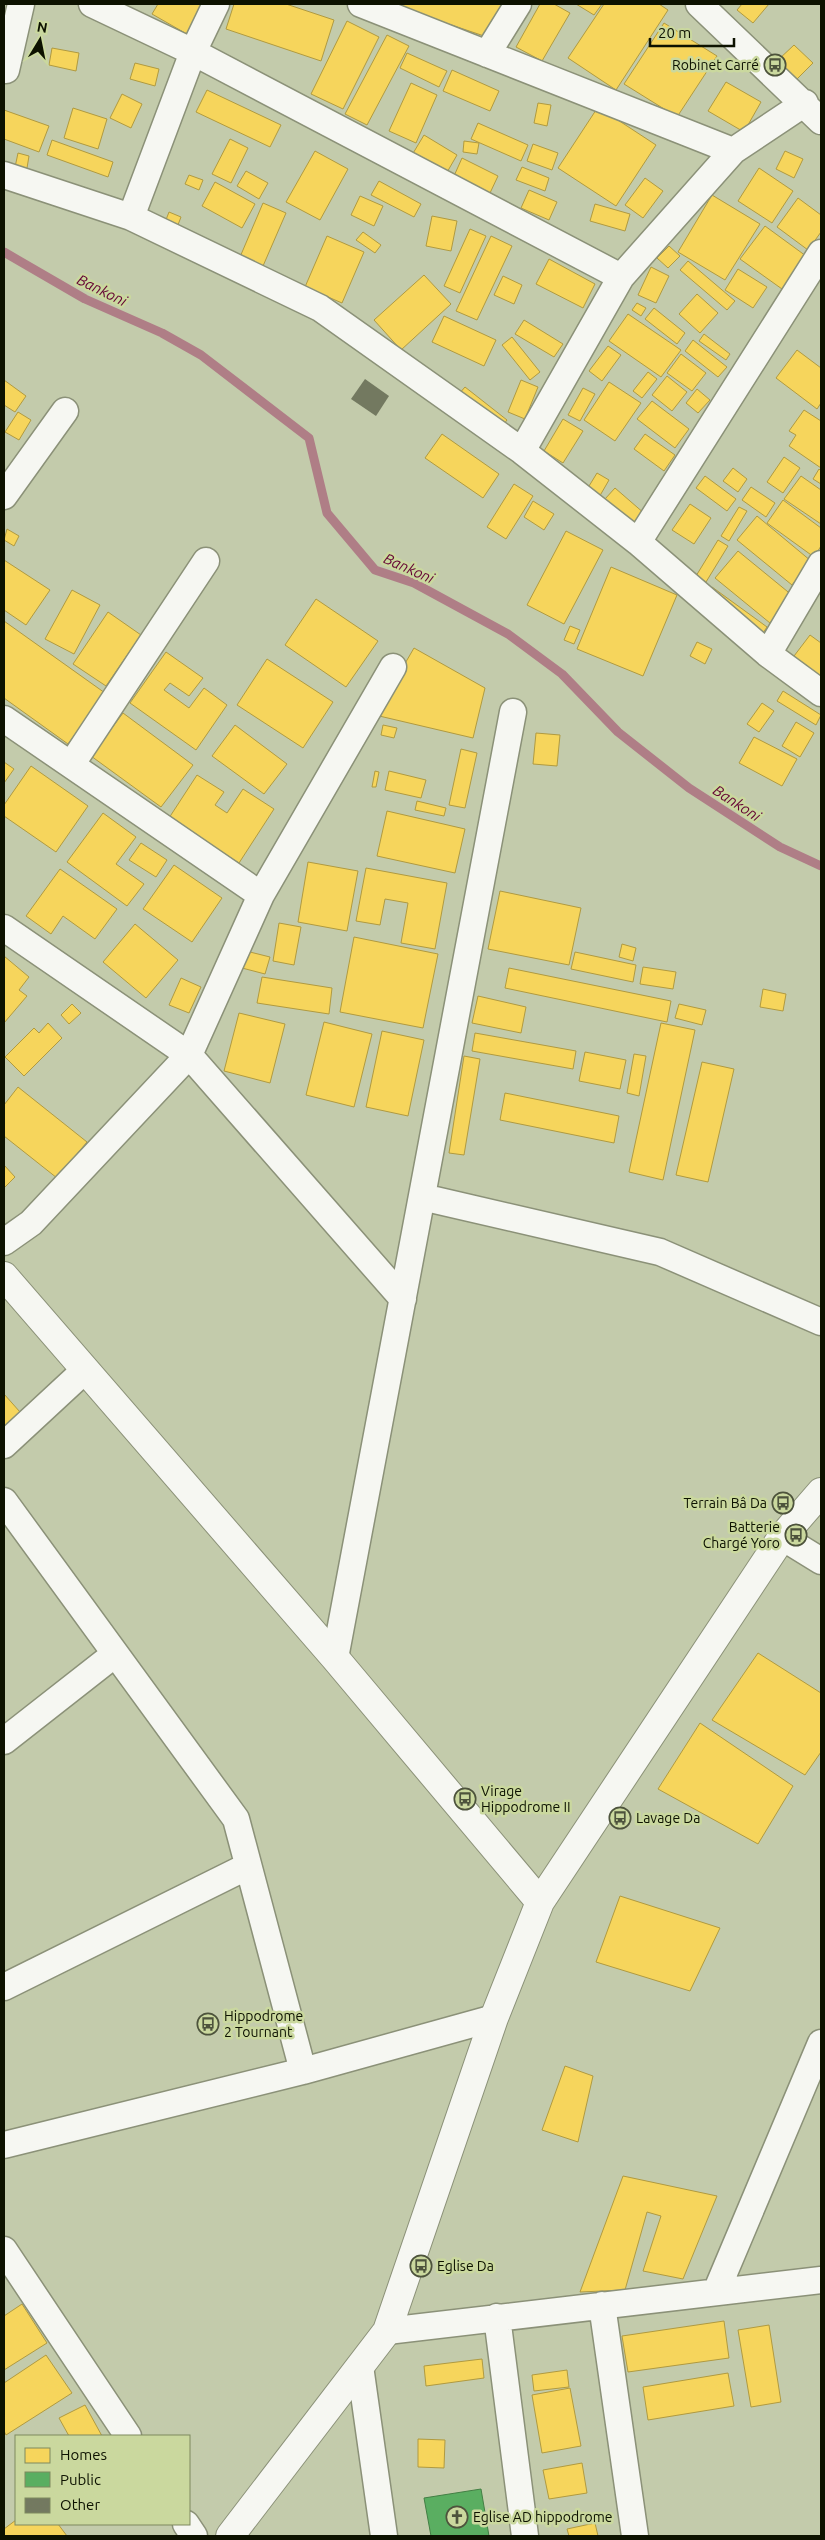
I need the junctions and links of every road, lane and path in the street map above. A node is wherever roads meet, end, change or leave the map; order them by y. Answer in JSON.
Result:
{"nodes":[{"id":1,"x":22,"y":4,"type":"edge"},
{"id":2,"x":92,"y":4,"type":"edge"},
{"id":3,"x":216,"y":4,"type":"edge"},
{"id":4,"x":361,"y":4,"type":"edge"},
{"id":5,"x":518,"y":4,"type":"edge"},
{"id":6,"x":699,"y":4,"type":"edge"},
{"id":7,"x":193,"y":52,"type":"junction"},
{"id":8,"x":487,"y":54,"type":"junction"},
{"id":9,"x":6,"y":70,"type":"dead end"},
{"id":10,"x":816,"y":112,"type":"edge"},
{"id":11,"x":733,"y":151,"type":"junction"},
{"id":12,"x":4,"y":176,"type":"edge"},
{"id":13,"x":132,"y":217,"type":"junction"},
{"id":14,"x":821,"y":254,"type":"edge"},
{"id":15,"x":621,"y":277,"type":"junction"},
{"id":16,"x":65,"y":411,"type":"dead end"},
{"id":17,"x":522,"y":451,"type":"junction"},
{"id":18,"x":4,"y":496,"type":"edge"},
{"id":19,"x":638,"y":542,"type":"junction"},
{"id":20,"x":206,"y":561,"type":"dead end"},
{"id":21,"x":821,"y":564,"type":"edge"},
{"id":22,"x":768,"y":654,"type":"junction"},
{"id":23,"x":393,"y":667,"type":"dead end"},
{"id":24,"x":821,"y":693,"type":"edge"},
{"id":25,"x":514,"y":712,"type":"dead end"},
{"id":26,"x":4,"y":719,"type":"edge"},
{"id":27,"x":71,"y":765,"type":"junction"},
{"id":28,"x":261,"y":895,"type":"junction"},
{"id":29,"x":4,"y":928,"type":"edge"},
{"id":30,"x":189,"y":1055,"type":"junction"},
{"id":31,"x":422,"y":1196,"type":"junction"},
{"id":32,"x":4,"y":1242,"type":"edge"},
{"id":33,"x":4,"y":1276,"type":"edge"},
{"id":34,"x":403,"y":1299,"type":"junction"},
{"id":35,"x":821,"y":1322,"type":"edge"},
{"id":36,"x":85,"y":1370,"type":"junction"},
{"id":37,"x":4,"y":1446,"type":"edge"},
{"id":38,"x":821,"y":1492,"type":"edge"},
{"id":39,"x":4,"y":1501,"type":"edge"},
{"id":40,"x":782,"y":1537,"type":"junction"},
{"id":41,"x":821,"y":1561,"type":"edge"},
{"id":42,"x":115,"y":1654,"type":"junction"},
{"id":43,"x":335,"y":1658,"type":"junction"},
{"id":44,"x":4,"y":1741,"type":"edge"},
{"id":45,"x":248,"y":1866,"type":"junction"},
{"id":46,"x":540,"y":1902,"type":"junction"},
{"id":47,"x":4,"y":1987,"type":"edge"},
{"id":48,"x":494,"y":2018,"type":"junction"},
{"id":49,"x":818,"y":2063,"type":"edge"},
{"id":50,"x":303,"y":2071,"type":"junction"},
{"id":51,"x":4,"y":2145,"type":"edge"},
{"id":52,"x":4,"y":2250,"type":"edge"},
{"id":53,"x":821,"y":2280,"type":"edge"},
{"id":54,"x":716,"y":2292,"type":"junction"},
{"id":55,"x":602,"y":2305,"type":"junction"},
{"id":56,"x":497,"y":2317,"type":"junction"},
{"id":57,"x":387,"y":2331,"type":"junction"},
{"id":58,"x":360,"y":2366,"type":"junction"},
{"id":59,"x":127,"y":2435,"type":"edge"},
{"id":60,"x":187,"y":2525,"type":"edge"},
{"id":61,"x":194,"y":2536,"type":"edge"},
{"id":62,"x":230,"y":2536,"type":"edge"},
{"id":63,"x":384,"y":2536,"type":"edge"},
{"id":64,"x":525,"y":2536,"type":"edge"},
{"id":65,"x":635,"y":2536,"type":"edge"}],
"edges":[{"from":1,"to":9,"type":"street"},
{"from":2,"to":7,"type":"street"},
{"from":3,"to":7,"type":"street"},
{"from":4,"to":8,"type":"street"},
{"from":5,"to":8,"type":"street"},
{"from":6,"to":10,"type":"street"},
{"from":7,"to":13,"type":"street"},
{"from":7,"to":15,"type":"street"},
{"from":8,"to":11,"type":"street"},
{"from":10,"to":11,"type":"street"},
{"from":11,"to":15,"type":"street"},
{"from":12,"to":13,"type":"street"},
{"from":13,"to":17,"type":"street"},
{"from":14,"to":19,"type":"street"},
{"from":15,"to":17,"type":"street"},
{"from":16,"to":18,"type":"street"},
{"from":17,"to":19,"type":"street"},
{"from":19,"to":22,"type":"street"},
{"from":20,"to":27,"type":"street"},
{"from":21,"to":22,"type":"street"},
{"from":22,"to":24,"type":"street"},
{"from":23,"to":28,"type":"street"},
{"from":25,"to":31,"type":"street"},
{"from":26,"to":27,"type":"street"},
{"from":27,"to":28,"type":"street"},
{"from":28,"to":30,"type":"street"},
{"from":29,"to":30,"type":"street"},
{"from":30,"to":32,"type":"street"},
{"from":30,"to":34,"type":"street"},
{"from":31,"to":34,"type":"street"},
{"from":31,"to":35,"type":"street"},
{"from":33,"to":36,"type":"street"},
{"from":34,"to":43,"type":"street"},
{"from":36,"to":37,"type":"street"},
{"from":36,"to":43,"type":"street"},
{"from":38,"to":40,"type":"street"},
{"from":39,"to":42,"type":"street"},
{"from":40,"to":41,"type":"street"},
{"from":40,"to":46,"type":"street"},
{"from":42,"to":44,"type":"street"},
{"from":42,"to":45,"type":"street"},
{"from":43,"to":46,"type":"street"},
{"from":45,"to":47,"type":"street"},
{"from":45,"to":50,"type":"street"},
{"from":46,"to":48,"type":"street"},
{"from":48,"to":50,"type":"street"},
{"from":48,"to":57,"type":"street"},
{"from":49,"to":54,"type":"street"},
{"from":50,"to":51,"type":"street"},
{"from":52,"to":59,"type":"street"},
{"from":53,"to":54,"type":"street"},
{"from":54,"to":55,"type":"street"},
{"from":55,"to":56,"type":"street"},
{"from":55,"to":65,"type":"street"},
{"from":56,"to":57,"type":"street"},
{"from":56,"to":64,"type":"street"},
{"from":57,"to":58,"type":"street"},
{"from":58,"to":62,"type":"street"},
{"from":58,"to":63,"type":"street"},
{"from":60,"to":61,"type":"street"}]}
